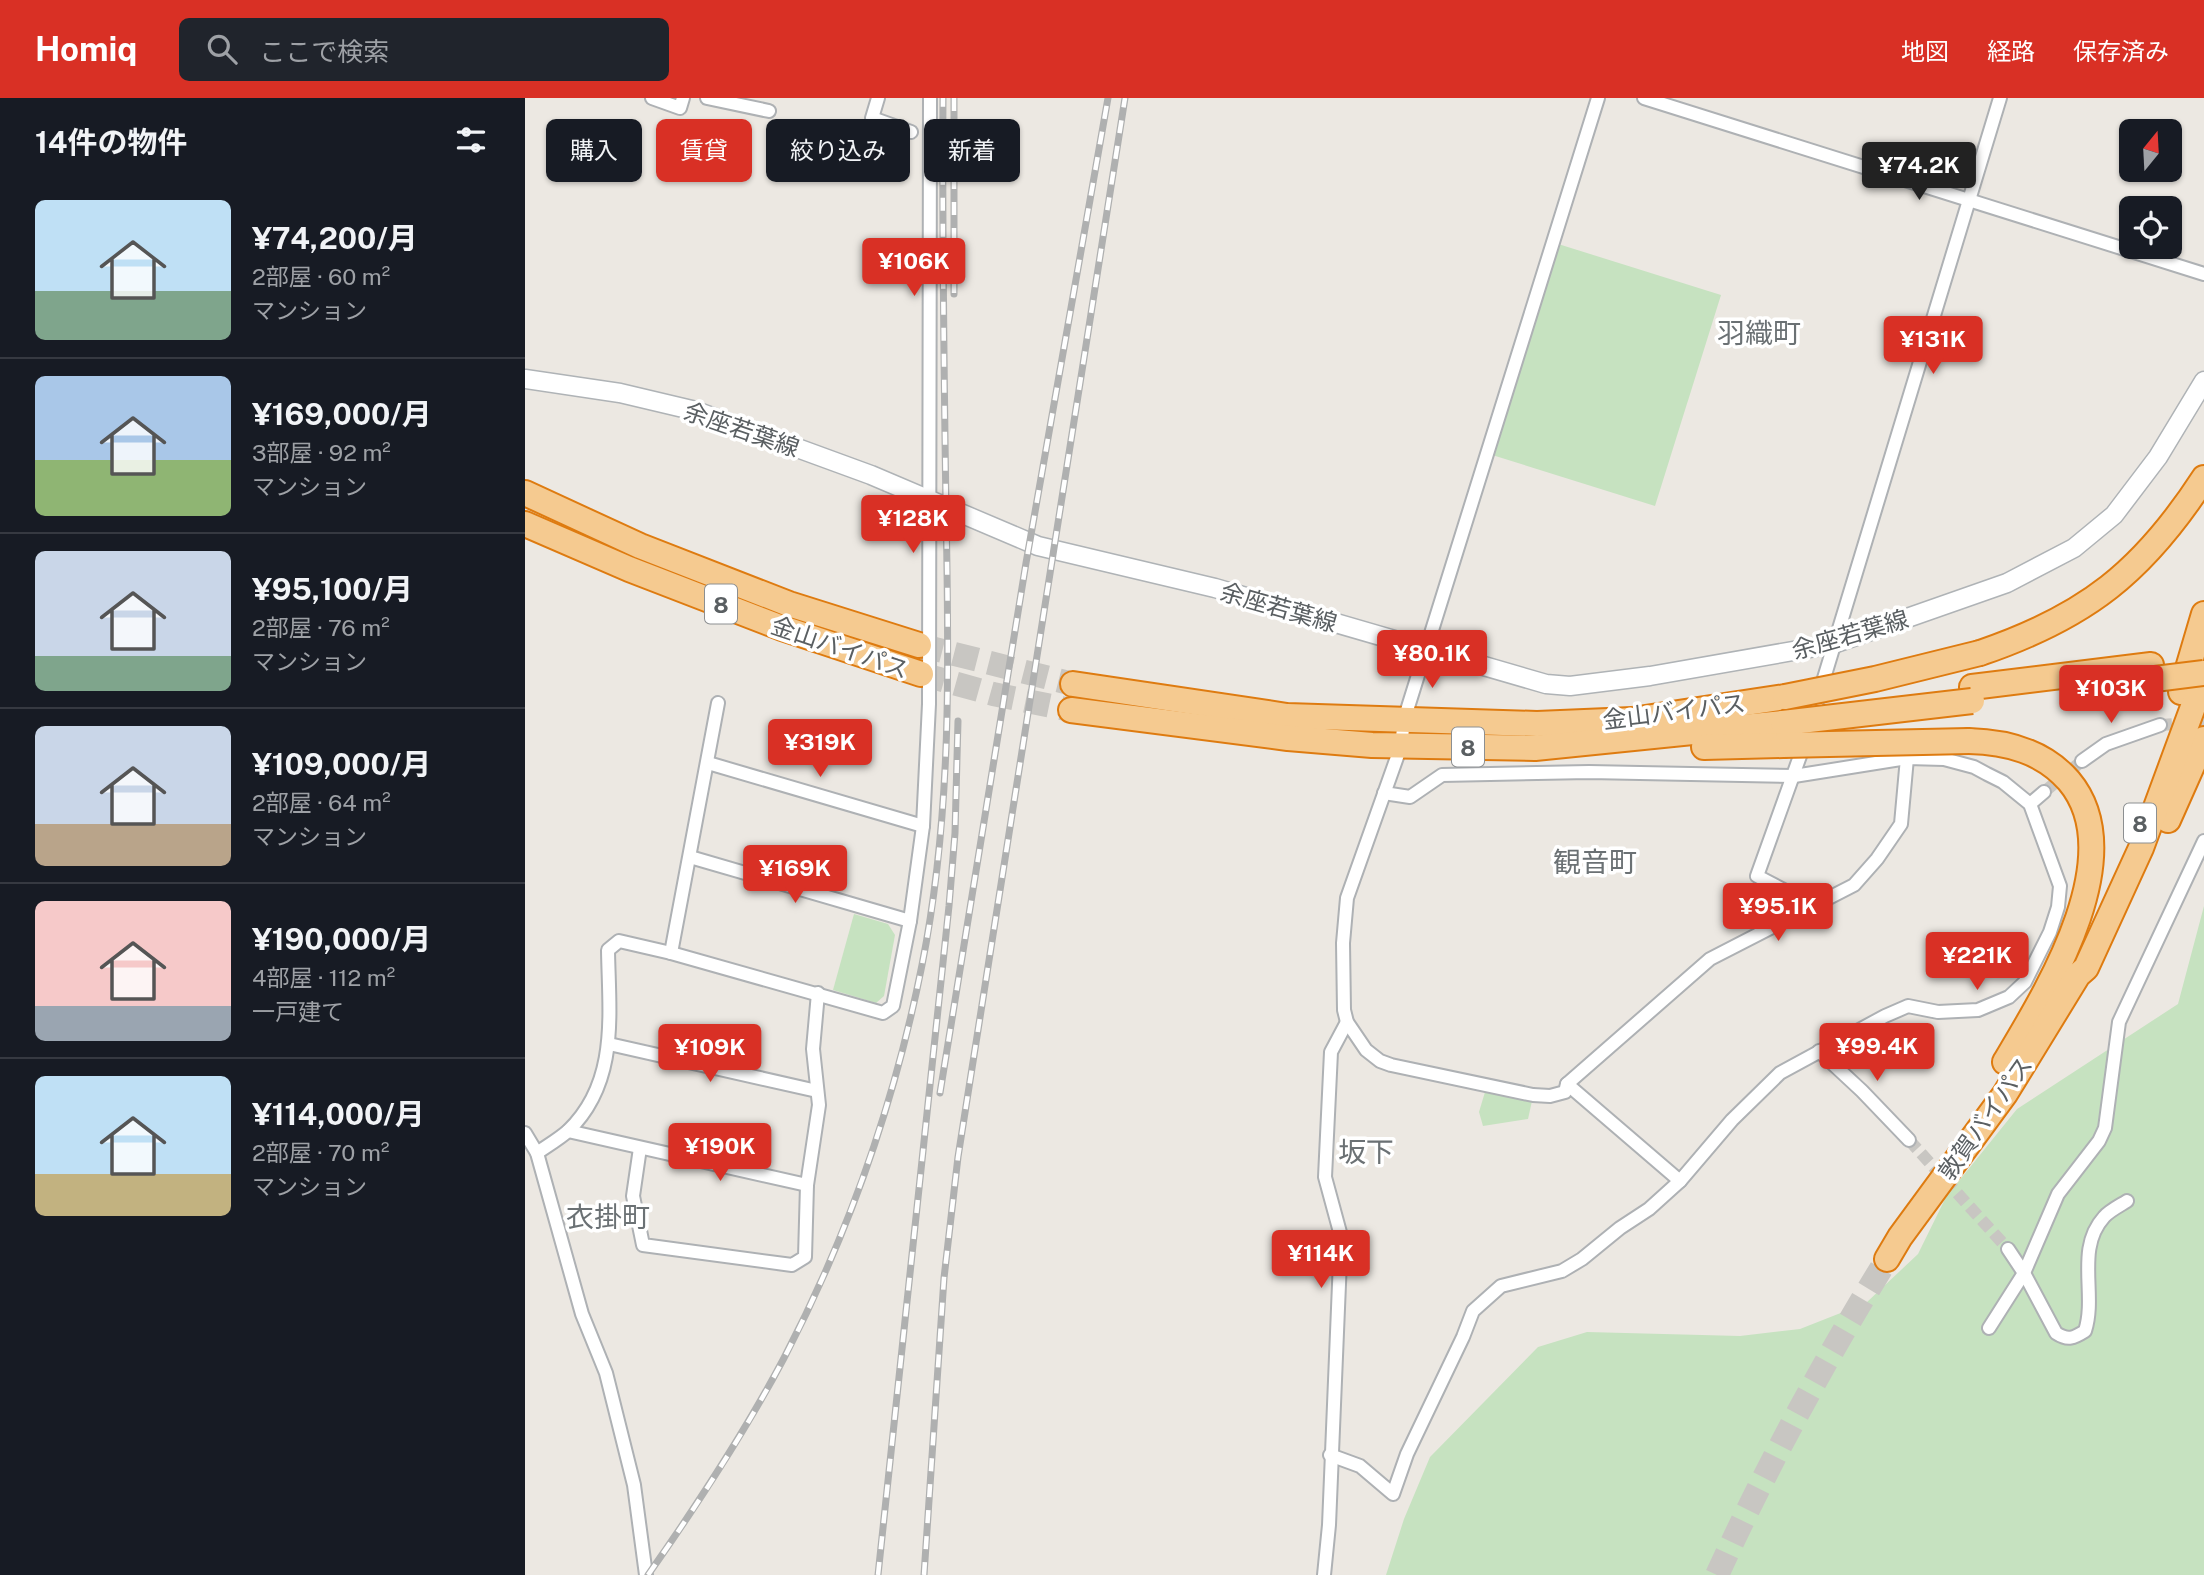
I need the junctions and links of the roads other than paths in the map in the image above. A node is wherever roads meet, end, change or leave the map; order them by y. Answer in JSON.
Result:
{"nodes":[{"id":1,"x":652,"y":98,"type":"edge"},
{"id":2,"x":683,"y":98,"type":"edge"},
{"id":3,"x":707,"y":98,"type":"edge"},
{"id":4,"x":878,"y":98,"type":"edge"},
{"id":5,"x":930,"y":98,"type":"edge"},
{"id":6,"x":1598,"y":98,"type":"edge"},
{"id":7,"x":1644,"y":98,"type":"edge"},
{"id":8,"x":2000,"y":98,"type":"edge"},
{"id":9,"x":769,"y":111,"type":"dead end"},
{"id":10,"x":911,"y":132,"type":"dead end"},
{"id":11,"x":1969,"y":201,"type":"junction"},
{"id":12,"x":2204,"y":274,"type":"edge"},
{"id":13,"x":525,"y":379,"type":"edge"},
{"id":14,"x":2204,"y":381,"type":"edge"},
{"id":15,"x":2204,"y":478,"type":"edge"},
{"id":16,"x":525,"y":493,"type":"edge"},
{"id":17,"x":930,"y":499,"type":"junction"},
{"id":18,"x":525,"y":524,"type":"edge"},
{"id":19,"x":2204,"y":614,"type":"edge"},
{"id":20,"x":1833,"y":644,"type":"junction"},
{"id":21,"x":919,"y":645,"type":"tunnel mouth"},
{"id":22,"x":1427,"y":649,"type":"junction"},
{"id":23,"x":2204,"y":659,"type":"edge"},
{"id":24,"x":2149,"y":673,"type":"junction"},
{"id":25,"x":921,"y":674,"type":"tunnel mouth"},
{"id":26,"x":2204,"y":675,"type":"edge"},
{"id":27,"x":1073,"y":684,"type":"tunnel mouth"},
{"id":28,"x":717,"y":704,"type":"dead end"},
{"id":29,"x":1071,"y":710,"type":"tunnel mouth"},
{"id":30,"x":1784,"y":718,"type":"junction"},
{"id":31,"x":1404,"y":720,"type":"junction"},
{"id":32,"x":2160,"y":725,"type":"tunnel mouth"},
{"id":33,"x":2204,"y":739,"type":"edge"},
{"id":34,"x":1401,"y":746,"type":"junction"},
{"id":35,"x":1907,"y":758,"type":"junction"},
{"id":36,"x":2082,"y":761,"type":"tunnel mouth"},
{"id":37,"x":708,"y":763,"type":"junction"},
{"id":38,"x":1794,"y":776,"type":"junction"},
{"id":39,"x":2044,"y":792,"type":"tunnel mouth"},
{"id":40,"x":1384,"y":793,"type":"junction"},
{"id":41,"x":2030,"y":804,"type":"junction"},
{"id":42,"x":923,"y":826,"type":"junction"},
{"id":43,"x":2204,"y":841,"type":"edge"},
{"id":44,"x":690,"y":857,"type":"junction"},
{"id":45,"x":1814,"y":906,"type":"junction"},
{"id":46,"x":910,"y":921,"type":"junction"},
{"id":47,"x":671,"y":953,"type":"junction"},
{"id":48,"x":2078,"y":975,"type":"junction"},
{"id":49,"x":818,"y":993,"type":"junction"},
{"id":50,"x":1347,"y":1022,"type":"junction"},
{"id":51,"x":609,"y":1044,"type":"junction"},
{"id":52,"x":1819,"y":1051,"type":"junction"},
{"id":53,"x":1567,"y":1084,"type":"junction"},
{"id":54,"x":817,"y":1091,"type":"junction"},
{"id":55,"x":2005,"y":1094,"type":"junction"},
{"id":56,"x":568,"y":1131,"type":"junction"},
{"id":57,"x":525,"y":1133,"type":"edge"},
{"id":58,"x":1909,"y":1140,"type":"tunnel mouth"},
{"id":59,"x":640,"y":1149,"type":"junction"},
{"id":60,"x":537,"y":1153,"type":"junction"},
{"id":61,"x":1680,"y":1181,"type":"junction"},
{"id":62,"x":807,"y":1185,"type":"junction"},
{"id":63,"x":2127,"y":1201,"type":"dead end"},
{"id":64,"x":1900,"y":1237,"type":"junction"},
{"id":65,"x":2008,"y":1249,"type":"tunnel mouth"},
{"id":66,"x":1887,"y":1259,"type":"tunnel mouth"},
{"id":67,"x":2025,"y":1273,"type":"junction"},
{"id":68,"x":1989,"y":1328,"type":"dead end"},
{"id":69,"x":1330,"y":1455,"type":"junction"},
{"id":70,"x":646,"y":1575,"type":"edge"},
{"id":71,"x":1325,"y":1575,"type":"edge"}],
"edges":[{"from":1,"to":2,"type":"street"},
{"from":3,"to":9,"type":"street"},
{"from":4,"to":10,"type":"street"},
{"from":5,"to":17,"type":"street"},
{"from":6,"to":22,"type":"street"},
{"from":7,"to":11,"type":"street"},
{"from":8,"to":11,"type":"street"},
{"from":11,"to":12,"type":"street"},
{"from":11,"to":20,"type":"street"},
{"from":13,"to":17,"type":"main road","name":"余座若葉線"},
{"from":14,"to":20,"type":"main road","name":"余座若葉線"},
{"from":15,"to":30,"type":"highway","name":"金山バイパス","number":"8","bridge":true},
{"from":16,"to":21,"type":"highway","name":"金山バイパス","number":"8"},
{"from":17,"to":22,"type":"main road","name":"余座若葉線"},
{"from":17,"to":42,"type":"street"},
{"from":18,"to":25,"type":"highway","name":"金山バイパス","number":"8"},
{"from":19,"to":48,"type":"highway","name":"敦賀バイパス","number":"8"},
{"from":20,"to":22,"type":"main road","name":"余座若葉線"},
{"from":20,"to":38,"type":"street"},
{"from":22,"to":31,"type":"street"},
{"from":23,"to":24,"type":"highway"},
{"from":24,"to":26,"type":"highway","number":"8","bridge":true},
{"from":24,"to":30,"type":"highway","name":"金山バイパス","number":"8","bridge":true},
{"from":26,"to":48,"type":"highway","name":"敦賀バイパス","number":"8"},
{"from":27,"to":31,"type":"highway","name":"金山バイパス","number":"8"},
{"from":28,"to":37,"type":"street"},
{"from":29,"to":34,"type":"highway","name":"金山バイパス","number":"8"},
{"from":30,"to":31,"type":"highway","name":"金山バイパス","number":"8"},
{"from":30,"to":34,"type":"highway","name":"金山バイパス","number":"8"},
{"from":30,"to":64,"type":"highway","bridge":true},
{"from":31,"to":34,"type":"street"},
{"from":32,"to":36,"type":"street"},
{"from":33,"to":55,"type":"highway"},
{"from":34,"to":40,"type":"street"},
{"from":35,"to":38,"type":"street"},
{"from":35,"to":41,"type":"street"},
{"from":35,"to":45,"type":"street"},
{"from":37,"to":42,"type":"street"},
{"from":37,"to":44,"type":"street"},
{"from":38,"to":40,"type":"street"},
{"from":38,"to":45,"type":"street"},
{"from":39,"to":41,"type":"street"},
{"from":40,"to":50,"type":"street"},
{"from":41,"to":52,"type":"street"},
{"from":42,"to":46,"type":"street"},
{"from":43,"to":67,"type":"street"},
{"from":44,"to":46,"type":"street"},
{"from":44,"to":47,"type":"street"},
{"from":45,"to":53,"type":"street"},
{"from":46,"to":49,"type":"street"},
{"from":47,"to":49,"type":"street"},
{"from":47,"to":51,"type":"street"},
{"from":48,"to":55,"type":"highway","name":"敦賀バイパス","number":"8"},
{"from":49,"to":54,"type":"street"},
{"from":50,"to":53,"type":"street"},
{"from":50,"to":69,"type":"street"},
{"from":51,"to":54,"type":"street"},
{"from":51,"to":56,"type":"street"},
{"from":52,"to":58,"type":"street"},
{"from":52,"to":61,"type":"street"},
{"from":53,"to":61,"type":"street"},
{"from":54,"to":62,"type":"street"},
{"from":55,"to":64,"type":"highway","name":"敦賀バイパス","number":"8"},
{"from":56,"to":59,"type":"street"},
{"from":56,"to":60,"type":"street"},
{"from":57,"to":60,"type":"street"},
{"from":59,"to":62,"type":"street"},
{"from":59,"to":62,"type":"street"},
{"from":60,"to":70,"type":"street"},
{"from":61,"to":69,"type":"street"},
{"from":63,"to":67,"type":"street"},
{"from":64,"to":66,"type":"highway","name":"敦賀バイパス","number":"8"},
{"from":65,"to":67,"type":"street"},
{"from":67,"to":68,"type":"street"},
{"from":69,"to":71,"type":"street"}]}
